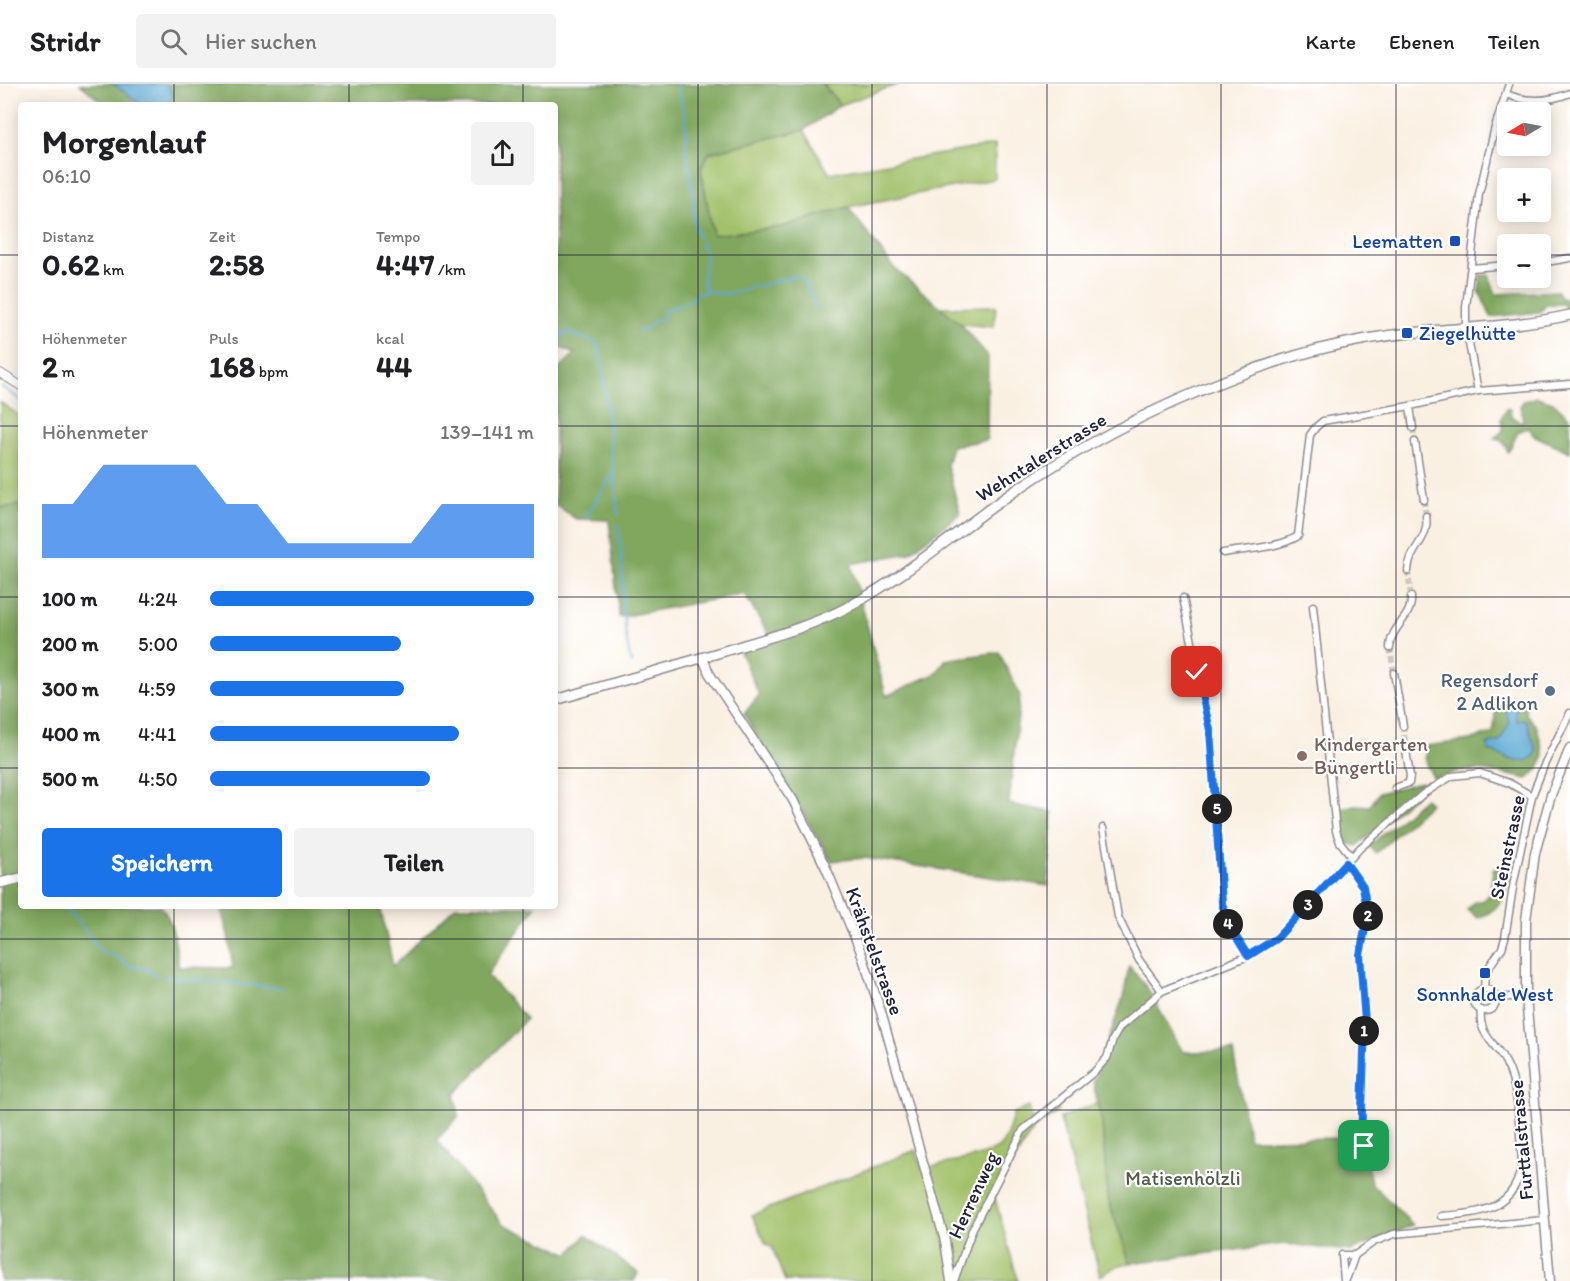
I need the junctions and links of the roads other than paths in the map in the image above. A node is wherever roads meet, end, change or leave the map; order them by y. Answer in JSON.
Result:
{"nodes":[{"id":1,"x":1509,"y":84,"type":"edge"},
{"id":2,"x":1570,"y":93,"type":"edge"},
{"id":3,"x":1506,"y":94,"type":"junction"},
{"id":4,"x":1570,"y":258,"type":"edge"},
{"id":5,"x":1551,"y":261,"type":"edge"},
{"id":6,"x":1497,"y":267,"type":"edge"},
{"id":7,"x":1471,"y":268,"type":"junction"},
{"id":8,"x":1570,"y":315,"type":"edge"},
{"id":9,"x":1466,"y":328,"type":"junction"},
{"id":10,"x":0,"y":373,"type":"edge"},
{"id":11,"x":18,"y":384,"type":"edge"},
{"id":12,"x":1570,"y":384,"type":"edge"},
{"id":13,"x":1478,"y":391,"type":"junction"},
{"id":14,"x":1410,"y":406,"type":"junction"},
{"id":15,"x":1413,"y":428,"type":"tunnel mouth"},
{"id":16,"x":1415,"y":442,"type":"tunnel mouth"},
{"id":17,"x":1424,"y":500,"type":"tunnel mouth"},
{"id":18,"x":1426,"y":516,"type":"tunnel mouth"},
{"id":19,"x":1224,"y":553,"type":"dead end"},
{"id":20,"x":1408,"y":571,"type":"tunnel mouth"},
{"id":21,"x":1411,"y":597,"type":"tunnel mouth"},
{"id":22,"x":1182,"y":598,"type":"dead end"},
{"id":23,"x":1313,"y":606,"type":"dead end"},
{"id":24,"x":1390,"y":648,"type":"tunnel mouth"},
{"id":25,"x":703,"y":658,"type":"junction"},
{"id":26,"x":1394,"y":674,"type":"tunnel mouth"},
{"id":27,"x":558,"y":699,"type":"edge"},
{"id":28,"x":1570,"y":713,"type":"edge"},
{"id":29,"x":1403,"y":726,"type":"tunnel mouth"},
{"id":30,"x":1405,"y":744,"type":"tunnel mouth"},
{"id":31,"x":1570,"y":748,"type":"edge"},
{"id":32,"x":1395,"y":788,"type":"dead end"},
{"id":33,"x":1532,"y":796,"type":"junction"},
{"id":34,"x":1103,"y":828,"type":"dead end"},
{"id":35,"x":1352,"y":857,"type":"junction"},
{"id":36,"x":1346,"y":863,"type":"junction"},
{"id":37,"x":18,"y":879,"type":"edge"},
{"id":38,"x":0,"y":884,"type":"edge"},
{"id":39,"x":1248,"y":956,"type":"junction"},
{"id":40,"x":1484,"y":989,"type":"junction"},
{"id":41,"x":1162,"y":990,"type":"junction"},
{"id":42,"x":1526,"y":996,"type":"junction"},
{"id":43,"x":1495,"y":998,"type":"junction"},
{"id":44,"x":1481,"y":1010,"type":"junction"},
{"id":45,"x":1362,"y":1136,"type":"dead end"},
{"id":46,"x":1441,"y":1216,"type":"dead end"},
{"id":47,"x":1544,"y":1220,"type":"junction"},
{"id":48,"x":1355,"y":1255,"type":"junction"},
{"id":49,"x":953,"y":1281,"type":"edge"},
{"id":50,"x":1345,"y":1281,"type":"edge"},
{"id":51,"x":1550,"y":1281,"type":"edge"}],
"edges":[{"from":1,"to":3,"type":"street"},
{"from":2,"to":3,"type":"street"},
{"from":3,"to":7,"type":"street"},
{"from":4,"to":5,"type":"street"},
{"from":6,"to":7,"type":"street"},
{"from":7,"to":9,"type":"street"},
{"from":8,"to":9,"type":"main road","name":"Wehntalerstrasse"},
{"from":9,"to":13,"type":"street"},
{"from":9,"to":25,"type":"main road","name":"Wehntalerstrasse"},
{"from":10,"to":11,"type":"street"},
{"from":12,"to":13,"type":"street"},
{"from":13,"to":14,"type":"street"},
{"from":14,"to":15,"type":"street"},
{"from":14,"to":19,"type":"street"},
{"from":16,"to":17,"type":"street"},
{"from":18,"to":20,"type":"street"},
{"from":21,"to":24,"type":"street"},
{"from":22,"to":39,"type":"street"},
{"from":23,"to":35,"type":"street"},
{"from":25,"to":27,"type":"main road","name":"Wehntalerstrasse"},
{"from":25,"to":49,"type":"main road","name":"Krähstelstrasse"},
{"from":26,"to":29,"type":"street"},
{"from":28,"to":33,"type":"street","name":"Steinstrasse"},
{"from":30,"to":32,"type":"street"},
{"from":31,"to":42,"type":"main road","name":"Furttalstrasse"},
{"from":33,"to":35,"type":"street"},
{"from":33,"to":40,"type":"street","name":"Steinstrasse"},
{"from":34,"to":41,"type":"street"},
{"from":35,"to":36,"type":"street"},
{"from":36,"to":39,"type":"street"},
{"from":36,"to":45,"type":"street"},
{"from":37,"to":38,"type":"main road"},
{"from":39,"to":41,"type":"street"},
{"from":40,"to":43,"type":"street"},
{"from":40,"to":44,"type":"street","name":"Steinstrasse"},
{"from":41,"to":49,"type":"street","name":"Herrenweg"},
{"from":42,"to":43,"type":"street"},
{"from":42,"to":47,"type":"main road","name":"Furttalstrasse"},
{"from":43,"to":44,"type":"street"},
{"from":44,"to":46,"type":"street","name":"Steinstrasse"},
{"from":47,"to":48,"type":"street"},
{"from":47,"to":51,"type":"main road","name":"Furttalstrasse"},
{"from":48,"to":50,"type":"street"},
{"from":48,"to":50,"type":"street"}]}
